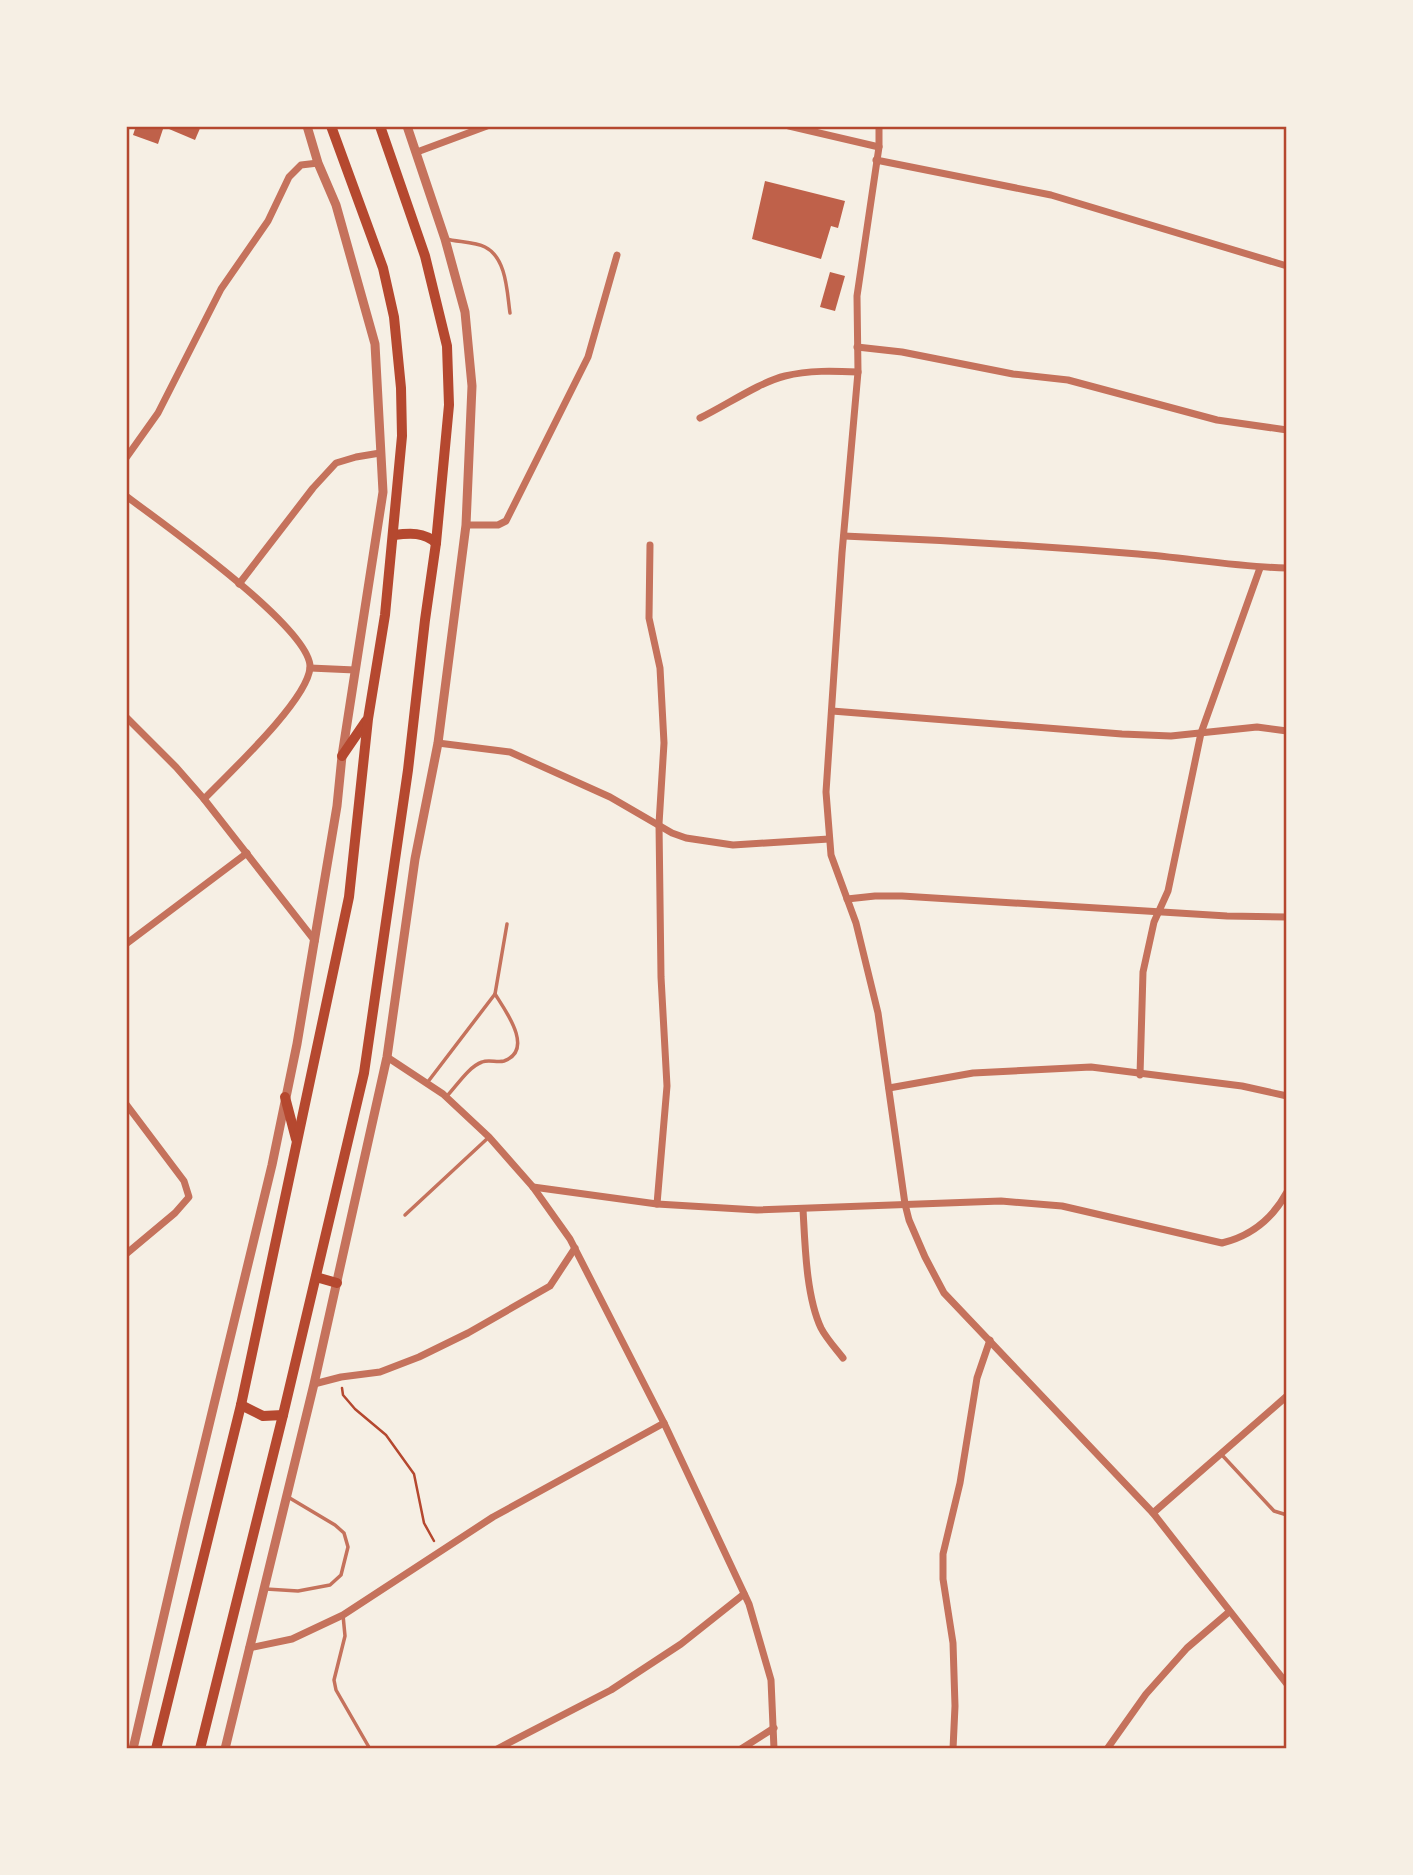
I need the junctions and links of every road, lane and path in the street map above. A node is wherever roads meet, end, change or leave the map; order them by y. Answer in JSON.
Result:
{"nodes":[{"id":1,"x":307,"y":126,"type":"edge"},
{"id":2,"x":331,"y":126,"type":"edge"},
{"id":3,"x":380,"y":126,"type":"edge"},
{"id":4,"x":407,"y":126,"type":"edge"},
{"id":5,"x":487,"y":126,"type":"edge"},
{"id":6,"x":789,"y":126,"type":"edge"},
{"id":7,"x":879,"y":126,"type":"edge"},
{"id":8,"x":878,"y":146,"type":"junction"},
{"id":9,"x":417,"y":152,"type":"junction"},
{"id":10,"x":876,"y":160,"type":"junction"},
{"id":11,"x":318,"y":163,"type":"junction"},
{"id":12,"x":445,"y":239,"type":"junction"},
{"id":13,"x":617,"y":255,"type":"dead end"},
{"id":14,"x":1287,"y":266,"type":"edge"},
{"id":15,"x":510,"y":313,"type":"dead end"},
{"id":16,"x":858,"y":347,"type":"junction"},
{"id":17,"x":858,"y":372,"type":"junction"},
{"id":18,"x":700,"y":418,"type":"dead end"},
{"id":19,"x":1287,"y":430,"type":"edge"},
{"id":20,"x":380,"y":453,"type":"junction"},
{"id":21,"x":126,"y":458,"type":"edge"},
{"id":22,"x":126,"y":496,"type":"edge"},
{"id":23,"x":466,"y":525,"type":"junction"},
{"id":24,"x":394,"y":535,"type":"junction"},
{"id":25,"x":844,"y":536,"type":"junction"},
{"id":26,"x":436,"y":543,"type":"junction"},
{"id":27,"x":650,"y":545,"type":"dead end"},
{"id":28,"x":1260,"y":568,"type":"junction"},
{"id":29,"x":1287,"y":568,"type":"edge"},
{"id":30,"x":239,"y":584,"type":"junction"},
{"id":31,"x":310,"y":668,"type":"junction"},
{"id":32,"x":355,"y":670,"type":"junction"},
{"id":33,"x":832,"y":710,"type":"junction"},
{"id":34,"x":126,"y":717,"type":"edge"},
{"id":35,"x":368,"y":719,"type":"junction"},
{"id":36,"x":1287,"y":731,"type":"edge"},
{"id":37,"x":1201,"y":733,"type":"junction"},
{"id":38,"x":438,"y":743,"type":"junction"},
{"id":39,"x":342,"y":756,"type":"junction"},
{"id":40,"x":204,"y":799,"type":"junction"},
{"id":41,"x":659,"y":824,"type":"junction"},
{"id":42,"x":830,"y":839,"type":"junction"},
{"id":43,"x":247,"y":853,"type":"junction"},
{"id":44,"x":847,"y":899,"type":"junction"},
{"id":45,"x":1159,"y":911,"type":"junction"},
{"id":46,"x":1287,"y":917,"type":"edge"},
{"id":47,"x":507,"y":924,"type":"dead end"},
{"id":48,"x":315,"y":942,"type":"junction"},
{"id":49,"x":126,"y":944,"type":"edge"},
{"id":50,"x":495,"y":994,"type":"junction"},
{"id":51,"x":387,"y":1057,"type":"junction"},
{"id":52,"x":1140,"y":1075,"type":"junction"},
{"id":53,"x":427,"y":1083,"type":"junction"},
{"id":54,"x":889,"y":1088,"type":"junction"},
{"id":55,"x":1287,"y":1096,"type":"edge"},
{"id":56,"x":285,"y":1097,"type":"junction"},
{"id":57,"x":446,"y":1097,"type":"junction"},
{"id":58,"x":126,"y":1104,"type":"edge"},
{"id":59,"x":489,"y":1137,"type":"junction"},
{"id":60,"x":297,"y":1144,"type":"junction"},
{"id":61,"x":533,"y":1187,"type":"junction"},
{"id":62,"x":1287,"y":1192,"type":"edge"},
{"id":63,"x":657,"y":1204,"type":"junction"},
{"id":64,"x":905,"y":1204,"type":"junction"},
{"id":65,"x":803,"y":1209,"type":"junction"},
{"id":66,"x":405,"y":1215,"type":"dead end"},
{"id":67,"x":575,"y":1248,"type":"junction"},
{"id":68,"x":126,"y":1254,"type":"edge"},
{"id":69,"x":316,"y":1277,"type":"junction"},
{"id":70,"x":337,"y":1283,"type":"junction"},
{"id":71,"x":990,"y":1340,"type":"junction"},
{"id":72,"x":843,"y":1359,"type":"dead end"},
{"id":73,"x":341,"y":1377,"type":"junction"},
{"id":74,"x":314,"y":1384,"type":"junction"},
{"id":75,"x":1287,"y":1396,"type":"edge"},
{"id":76,"x":241,"y":1405,"type":"junction"},
{"id":77,"x":283,"y":1415,"type":"junction"},
{"id":78,"x":664,"y":1423,"type":"junction"},
{"id":79,"x":1221,"y":1454,"type":"junction"},
{"id":80,"x":287,"y":1496,"type":"junction"},
{"id":81,"x":1153,"y":1513,"type":"junction"},
{"id":82,"x":1287,"y":1515,"type":"edge"},
{"id":83,"x":438,"y":1551,"type":"junction"},
{"id":84,"x":264,"y":1589,"type":"junction"},
{"id":85,"x":744,"y":1594,"type":"junction"},
{"id":86,"x":1229,"y":1612,"type":"junction"},
{"id":87,"x":343,"y":1615,"type":"junction"},
{"id":88,"x":249,"y":1648,"type":"junction"},
{"id":89,"x":1287,"y":1684,"type":"edge"},
{"id":90,"x":774,"y":1728,"type":"junction"},
{"id":91,"x":133,"y":1749,"type":"edge"},
{"id":92,"x":156,"y":1749,"type":"edge"},
{"id":93,"x":200,"y":1749,"type":"edge"},
{"id":94,"x":225,"y":1749,"type":"edge"},
{"id":95,"x":370,"y":1749,"type":"edge"},
{"id":96,"x":497,"y":1749,"type":"edge"},
{"id":97,"x":741,"y":1749,"type":"edge"},
{"id":98,"x":774,"y":1749,"type":"edge"},
{"id":99,"x":953,"y":1749,"type":"edge"},
{"id":100,"x":1107,"y":1749,"type":"edge"}],
"edges":[{"from":1,"to":11,"type":"street"},
{"from":2,"to":24,"type":"main road"},
{"from":3,"to":26,"type":"main road"},
{"from":4,"to":9,"type":"street"},
{"from":5,"to":9,"type":"street"},
{"from":6,"to":8,"type":"street"},
{"from":7,"to":8,"type":"street"},
{"from":8,"to":10,"type":"street"},
{"from":9,"to":12,"type":"street"},
{"from":10,"to":14,"type":"street"},
{"from":10,"to":16,"type":"street"},
{"from":11,"to":20,"type":"street"},
{"from":11,"to":21,"type":"street"},
{"from":12,"to":15,"type":"lane"},
{"from":12,"to":23,"type":"street"},
{"from":13,"to":23,"type":"street"},
{"from":16,"to":17,"type":"street"},
{"from":16,"to":19,"type":"street"},
{"from":17,"to":18,"type":"street"},
{"from":17,"to":25,"type":"street"},
{"from":20,"to":30,"type":"street"},
{"from":20,"to":32,"type":"street"},
{"from":22,"to":30,"type":"street"},
{"from":23,"to":38,"type":"street"},
{"from":24,"to":26,"type":"main road"},
{"from":24,"to":35,"type":"main road"},
{"from":25,"to":28,"type":"street"},
{"from":25,"to":33,"type":"street"},
{"from":26,"to":69,"type":"main road"},
{"from":27,"to":41,"type":"street"},
{"from":28,"to":29,"type":"street"},
{"from":28,"to":37,"type":"street"},
{"from":30,"to":31,"type":"street"},
{"from":31,"to":32,"type":"street"},
{"from":31,"to":40,"type":"street"},
{"from":32,"to":39,"type":"street"},
{"from":33,"to":37,"type":"street"},
{"from":33,"to":42,"type":"street"},
{"from":34,"to":40,"type":"street"},
{"from":35,"to":39,"type":"main road"},
{"from":35,"to":60,"type":"main road"},
{"from":36,"to":37,"type":"street"},
{"from":37,"to":45,"type":"street"},
{"from":38,"to":41,"type":"street"},
{"from":38,"to":51,"type":"street"},
{"from":39,"to":48,"type":"street"},
{"from":40,"to":43,"type":"street"},
{"from":41,"to":42,"type":"street"},
{"from":41,"to":63,"type":"street"},
{"from":42,"to":44,"type":"street"},
{"from":43,"to":48,"type":"street"},
{"from":43,"to":49,"type":"street"},
{"from":44,"to":45,"type":"street"},
{"from":44,"to":54,"type":"street"},
{"from":45,"to":46,"type":"street"},
{"from":45,"to":52,"type":"street"},
{"from":47,"to":50,"type":"lane"},
{"from":48,"to":56,"type":"street"},
{"from":50,"to":53,"type":"lane"},
{"from":50,"to":57,"type":"lane"},
{"from":51,"to":53,"type":"street"},
{"from":51,"to":70,"type":"street"},
{"from":52,"to":54,"type":"street"},
{"from":52,"to":55,"type":"street"},
{"from":53,"to":57,"type":"street"},
{"from":54,"to":64,"type":"street"},
{"from":56,"to":60,"type":"main road"},
{"from":56,"to":91,"type":"street"},
{"from":57,"to":59,"type":"street"},
{"from":58,"to":68,"type":"street"},
{"from":59,"to":61,"type":"street"},
{"from":59,"to":66,"type":"lane"},
{"from":60,"to":76,"type":"main road"},
{"from":61,"to":63,"type":"street"},
{"from":61,"to":67,"type":"street"},
{"from":62,"to":64,"type":"street"},
{"from":63,"to":65,"type":"street"},
{"from":64,"to":65,"type":"street"},
{"from":64,"to":71,"type":"street"},
{"from":65,"to":72,"type":"street"},
{"from":67,"to":73,"type":"street"},
{"from":67,"to":78,"type":"street"},
{"from":69,"to":70,"type":"main road"},
{"from":69,"to":77,"type":"main road"},
{"from":70,"to":74,"type":"street"},
{"from":71,"to":81,"type":"street"},
{"from":71,"to":99,"type":"street"},
{"from":73,"to":74,"type":"street"},
{"from":73,"to":83,"type":"path"},
{"from":74,"to":80,"type":"street"},
{"from":75,"to":79,"type":"street"},
{"from":76,"to":77,"type":"main road"},
{"from":76,"to":92,"type":"main road"},
{"from":77,"to":93,"type":"main road"},
{"from":78,"to":83,"type":"street"},
{"from":78,"to":85,"type":"street"},
{"from":79,"to":81,"type":"street"},
{"from":79,"to":82,"type":"lane"},
{"from":80,"to":84,"type":"street"},
{"from":80,"to":84,"type":"lane"},
{"from":81,"to":86,"type":"street"},
{"from":83,"to":87,"type":"street"},
{"from":84,"to":88,"type":"street"},
{"from":85,"to":90,"type":"street"},
{"from":85,"to":96,"type":"street"},
{"from":86,"to":89,"type":"street"},
{"from":86,"to":100,"type":"street"},
{"from":87,"to":88,"type":"street"},
{"from":87,"to":95,"type":"lane"},
{"from":88,"to":94,"type":"street"},
{"from":90,"to":97,"type":"street"},
{"from":90,"to":98,"type":"street"}]}
